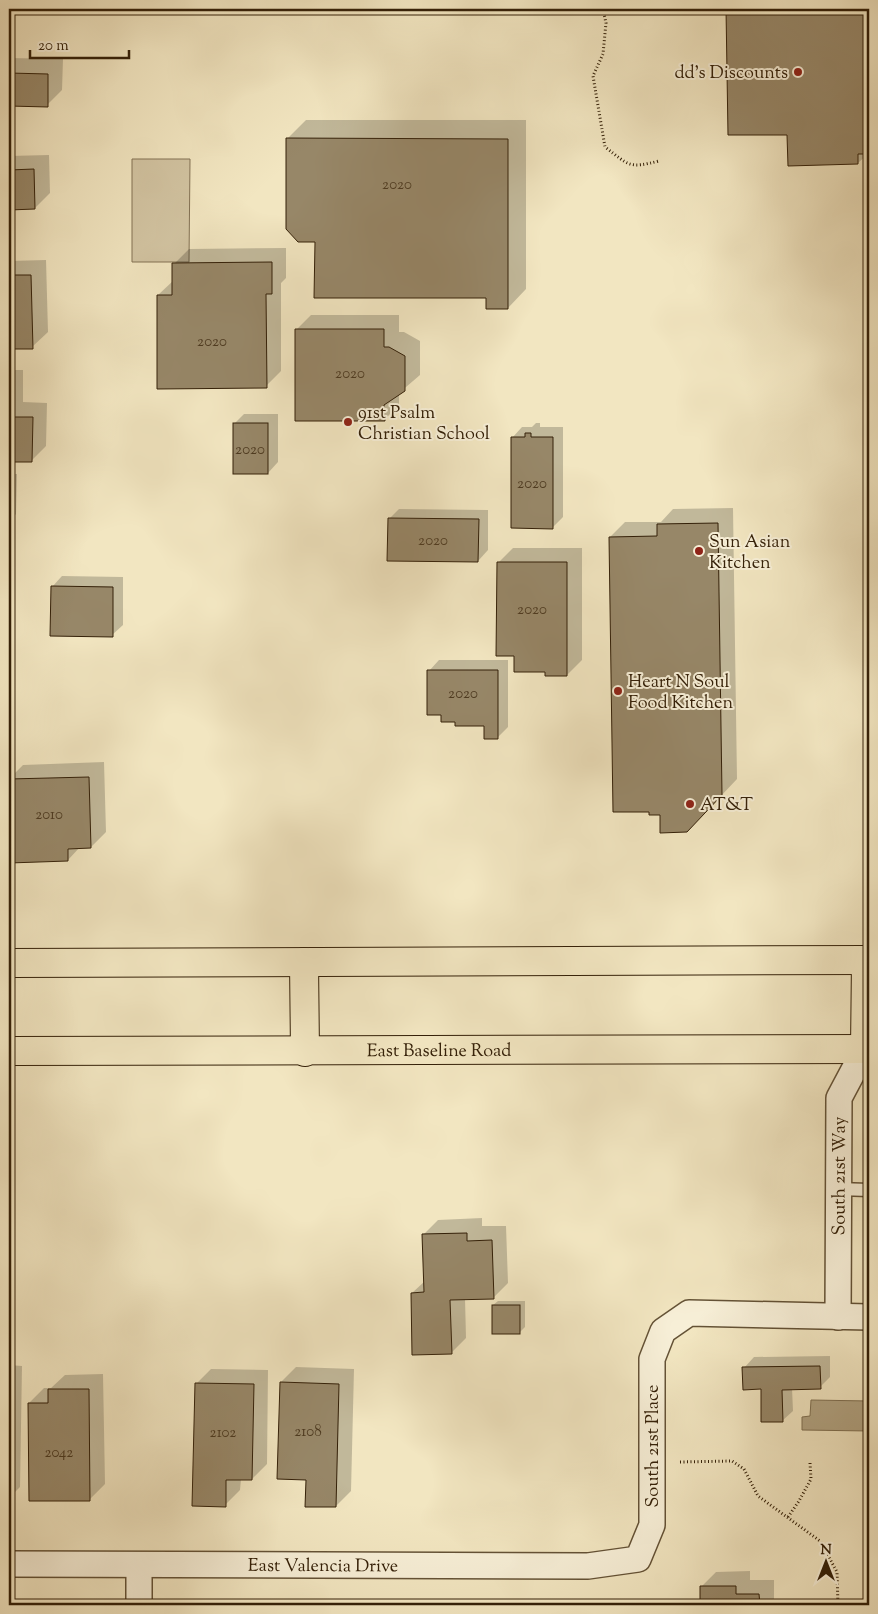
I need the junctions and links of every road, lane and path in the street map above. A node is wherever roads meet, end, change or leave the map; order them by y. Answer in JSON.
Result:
{"nodes":[{"id":1,"x":603,"y":9,"type":"edge"},
{"id":2,"x":659,"y":161,"type":"dead end"},
{"id":3,"x":868,"y":960,"type":"edge"},
{"id":4,"x":304,"y":962,"type":"junction"},
{"id":5,"x":9,"y":963,"type":"edge"},
{"id":6,"x":9,"y":1051,"type":"edge"},
{"id":7,"x":868,"y":1051,"type":"edge"},
{"id":8,"x":305,"y":1052,"type":"junction"},
{"id":9,"x":838,"y":1189,"type":"junction"},
{"id":10,"x":869,"y":1190,"type":"edge"},
{"id":11,"x":838,"y":1316,"type":"junction"},
{"id":12,"x":869,"y":1317,"type":"edge"},
{"id":13,"x":652,"y":1463,"type":"junction"},
{"id":14,"x":810,"y":1463,"type":"dead end"},
{"id":15,"x":788,"y":1517,"type":"junction"},
{"id":16,"x":638,"y":1560,"type":"joint"},
{"id":17,"x":9,"y":1564,"type":"edge"},
{"id":18,"x":139,"y":1565,"type":"junction"},
{"id":19,"x":139,"y":1605,"type":"edge"},
{"id":20,"x":838,"y":1605,"type":"edge"}],
"edges":[{"from":1,"to":2,"type":"path"},
{"from":3,"to":4,"type":"main road"},
{"from":3,"to":7,"type":"main road"},
{"from":4,"to":5,"type":"main road"},
{"from":4,"to":8,"type":"main road"},
{"from":6,"to":8,"type":"main road","name":"East Baseline Road"},
{"from":7,"to":8,"type":"main road","name":"East Baseline Road"},
{"from":7,"to":9,"type":"street","name":"South 21st Way"},
{"from":9,"to":10,"type":"lane"},
{"from":9,"to":11,"type":"street","name":"South 21st Way"},
{"from":11,"to":12,"type":"street"},
{"from":11,"to":13,"type":"street","name":"South 21st Place"},
{"from":13,"to":15,"type":"path"},
{"from":13,"to":16,"type":"street","name":"South 21st Place"},
{"from":14,"to":15,"type":"path"},
{"from":15,"to":20,"type":"path"},
{"from":16,"to":18,"type":"street","name":"East Valencia Drive"},
{"from":17,"to":18,"type":"street","name":"East Valencia Drive"},
{"from":18,"to":19,"type":"street"}]}
